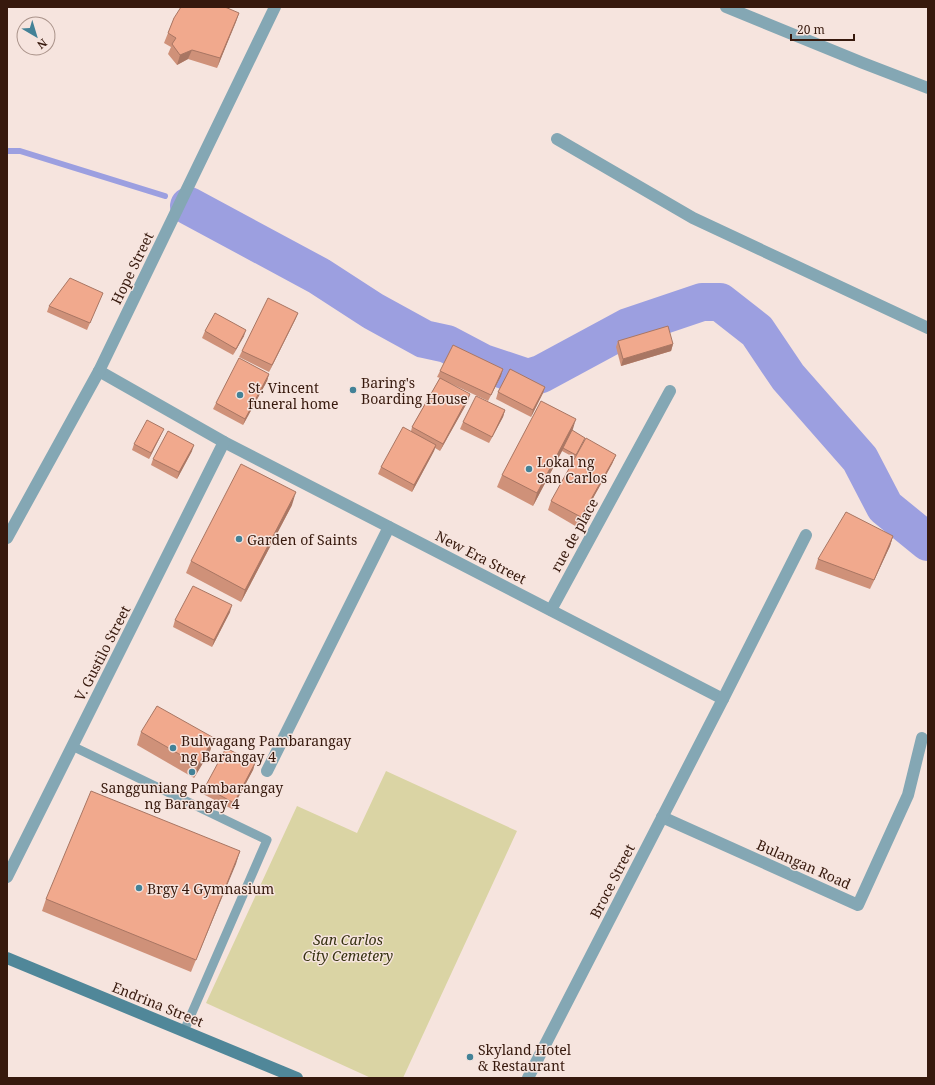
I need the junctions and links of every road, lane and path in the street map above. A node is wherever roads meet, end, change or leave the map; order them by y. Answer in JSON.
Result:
{"nodes":[{"id":1,"x":275,"y":7,"type":"edge"},
{"id":2,"x":726,"y":7,"type":"edge"},
{"id":3,"x":928,"y":88,"type":"edge"},
{"id":4,"x":557,"y":139,"type":"dead end"},
{"id":5,"x":928,"y":328,"type":"edge"},
{"id":6,"x":99,"y":371,"type":"junction"},
{"id":7,"x":670,"y":391,"type":"dead end"},
{"id":8,"x":224,"y":442,"type":"junction"},
{"id":9,"x":389,"y":526,"type":"junction"},
{"id":10,"x":806,"y":535,"type":"dead end"},
{"id":11,"x":7,"y":538,"type":"edge"},
{"id":12,"x":551,"y":610,"type":"junction"},
{"id":13,"x":723,"y":699,"type":"junction"},
{"id":14,"x":922,"y":738,"type":"dead end"},
{"id":15,"x":72,"y":746,"type":"junction"},
{"id":16,"x":267,"y":771,"type":"dead end"},
{"id":17,"x":662,"y":817,"type":"junction"},
{"id":18,"x":7,"y":876,"type":"edge"},
{"id":19,"x":7,"y":958,"type":"edge"},
{"id":20,"x":184,"y":1031,"type":"junction"},
{"id":21,"x":297,"y":1078,"type":"edge"},
{"id":22,"x":528,"y":1078,"type":"edge"}],
"edges":[{"from":1,"to":6,"type":"street","name":"Hope Street"},
{"from":2,"to":3,"type":"street"},
{"from":4,"to":5,"type":"street"},
{"from":6,"to":8,"type":"street","name":"New Era Street"},
{"from":6,"to":11,"type":"street","name":"Hope Street"},
{"from":7,"to":12,"type":"street","name":"rue de place"},
{"from":8,"to":9,"type":"street","name":"New Era Street"},
{"from":8,"to":15,"type":"street","name":"V. Gustilo Street"},
{"from":9,"to":12,"type":"street","name":"New Era Street"},
{"from":9,"to":16,"type":"street"},
{"from":10,"to":13,"type":"street","name":"Broce Street"},
{"from":12,"to":13,"type":"street","name":"New Era Street"},
{"from":13,"to":17,"type":"street","name":"Broce Street"},
{"from":14,"to":17,"type":"street","name":"Bulangan Road"},
{"from":15,"to":18,"type":"street","name":"V. Gustilo Street"},
{"from":15,"to":20,"type":"lane"},
{"from":17,"to":22,"type":"street","name":"Broce Street"},
{"from":19,"to":20,"type":"street","name":"Endrina Street"},
{"from":20,"to":21,"type":"street","name":"Endrina Street"}]}
